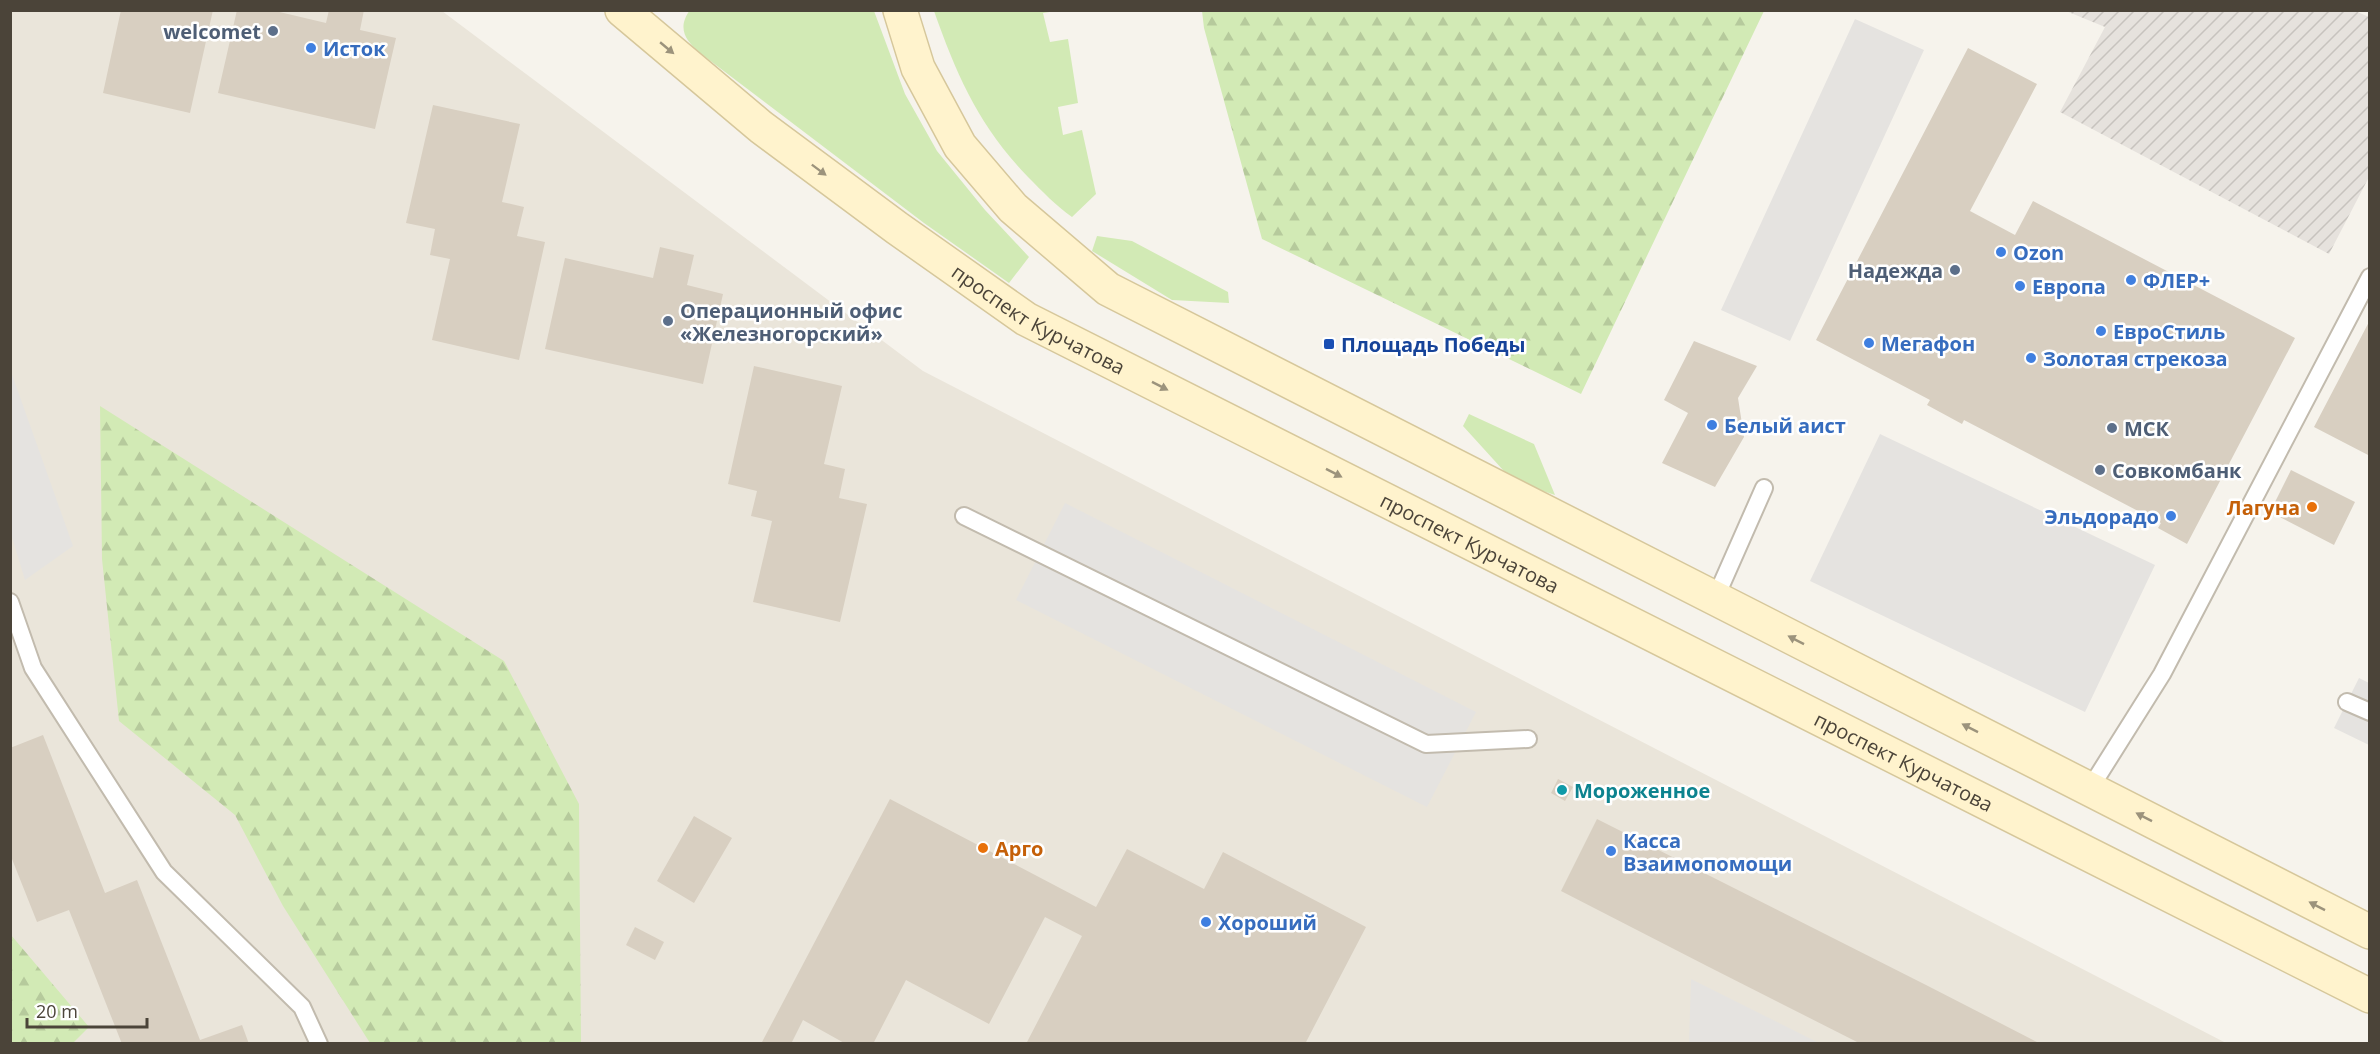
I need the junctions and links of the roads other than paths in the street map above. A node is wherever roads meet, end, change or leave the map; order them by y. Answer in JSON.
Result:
{"nodes":[{"id":1,"x":622,"y":10,"type":"edge"},
{"id":2,"x":900,"y":10,"type":"edge"},
{"id":3,"x":2370,"y":277,"type":"edge"},
{"id":4,"x":2364,"y":299,"type":"edge"},
{"id":5,"x":1764,"y":488,"type":"dead end"},
{"id":6,"x":964,"y":516,"type":"dead end"},
{"id":7,"x":1715,"y":599,"type":"junction"},
{"id":8,"x":10,"y":602,"type":"edge"},
{"id":9,"x":2347,"y":702,"type":"dead end"},
{"id":10,"x":2370,"y":712,"type":"edge"},
{"id":11,"x":1528,"y":739,"type":"dead end"},
{"id":12,"x":2090,"y":790,"type":"junction"},
{"id":13,"x":2370,"y":932,"type":"edge"},
{"id":14,"x":2370,"y":996,"type":"edge"},
{"id":15,"x":319,"y":1044,"type":"edge"}],
"edges":[{"from":1,"to":14,"type":"main road","name":"проспект Курчатова","one_way":true},
{"from":2,"to":7,"type":"main road"},
{"from":3,"to":4,"type":"lane"},
{"from":4,"to":12,"type":"lane"},
{"from":5,"to":7,"type":"lane"},
{"from":6,"to":11,"type":"lane"},
{"from":12,"to":7,"type":"main road","one_way":true},
{"from":8,"to":15,"type":"lane"},
{"from":9,"to":10,"type":"lane"},
{"from":13,"to":12,"type":"main road","one_way":true}]}
